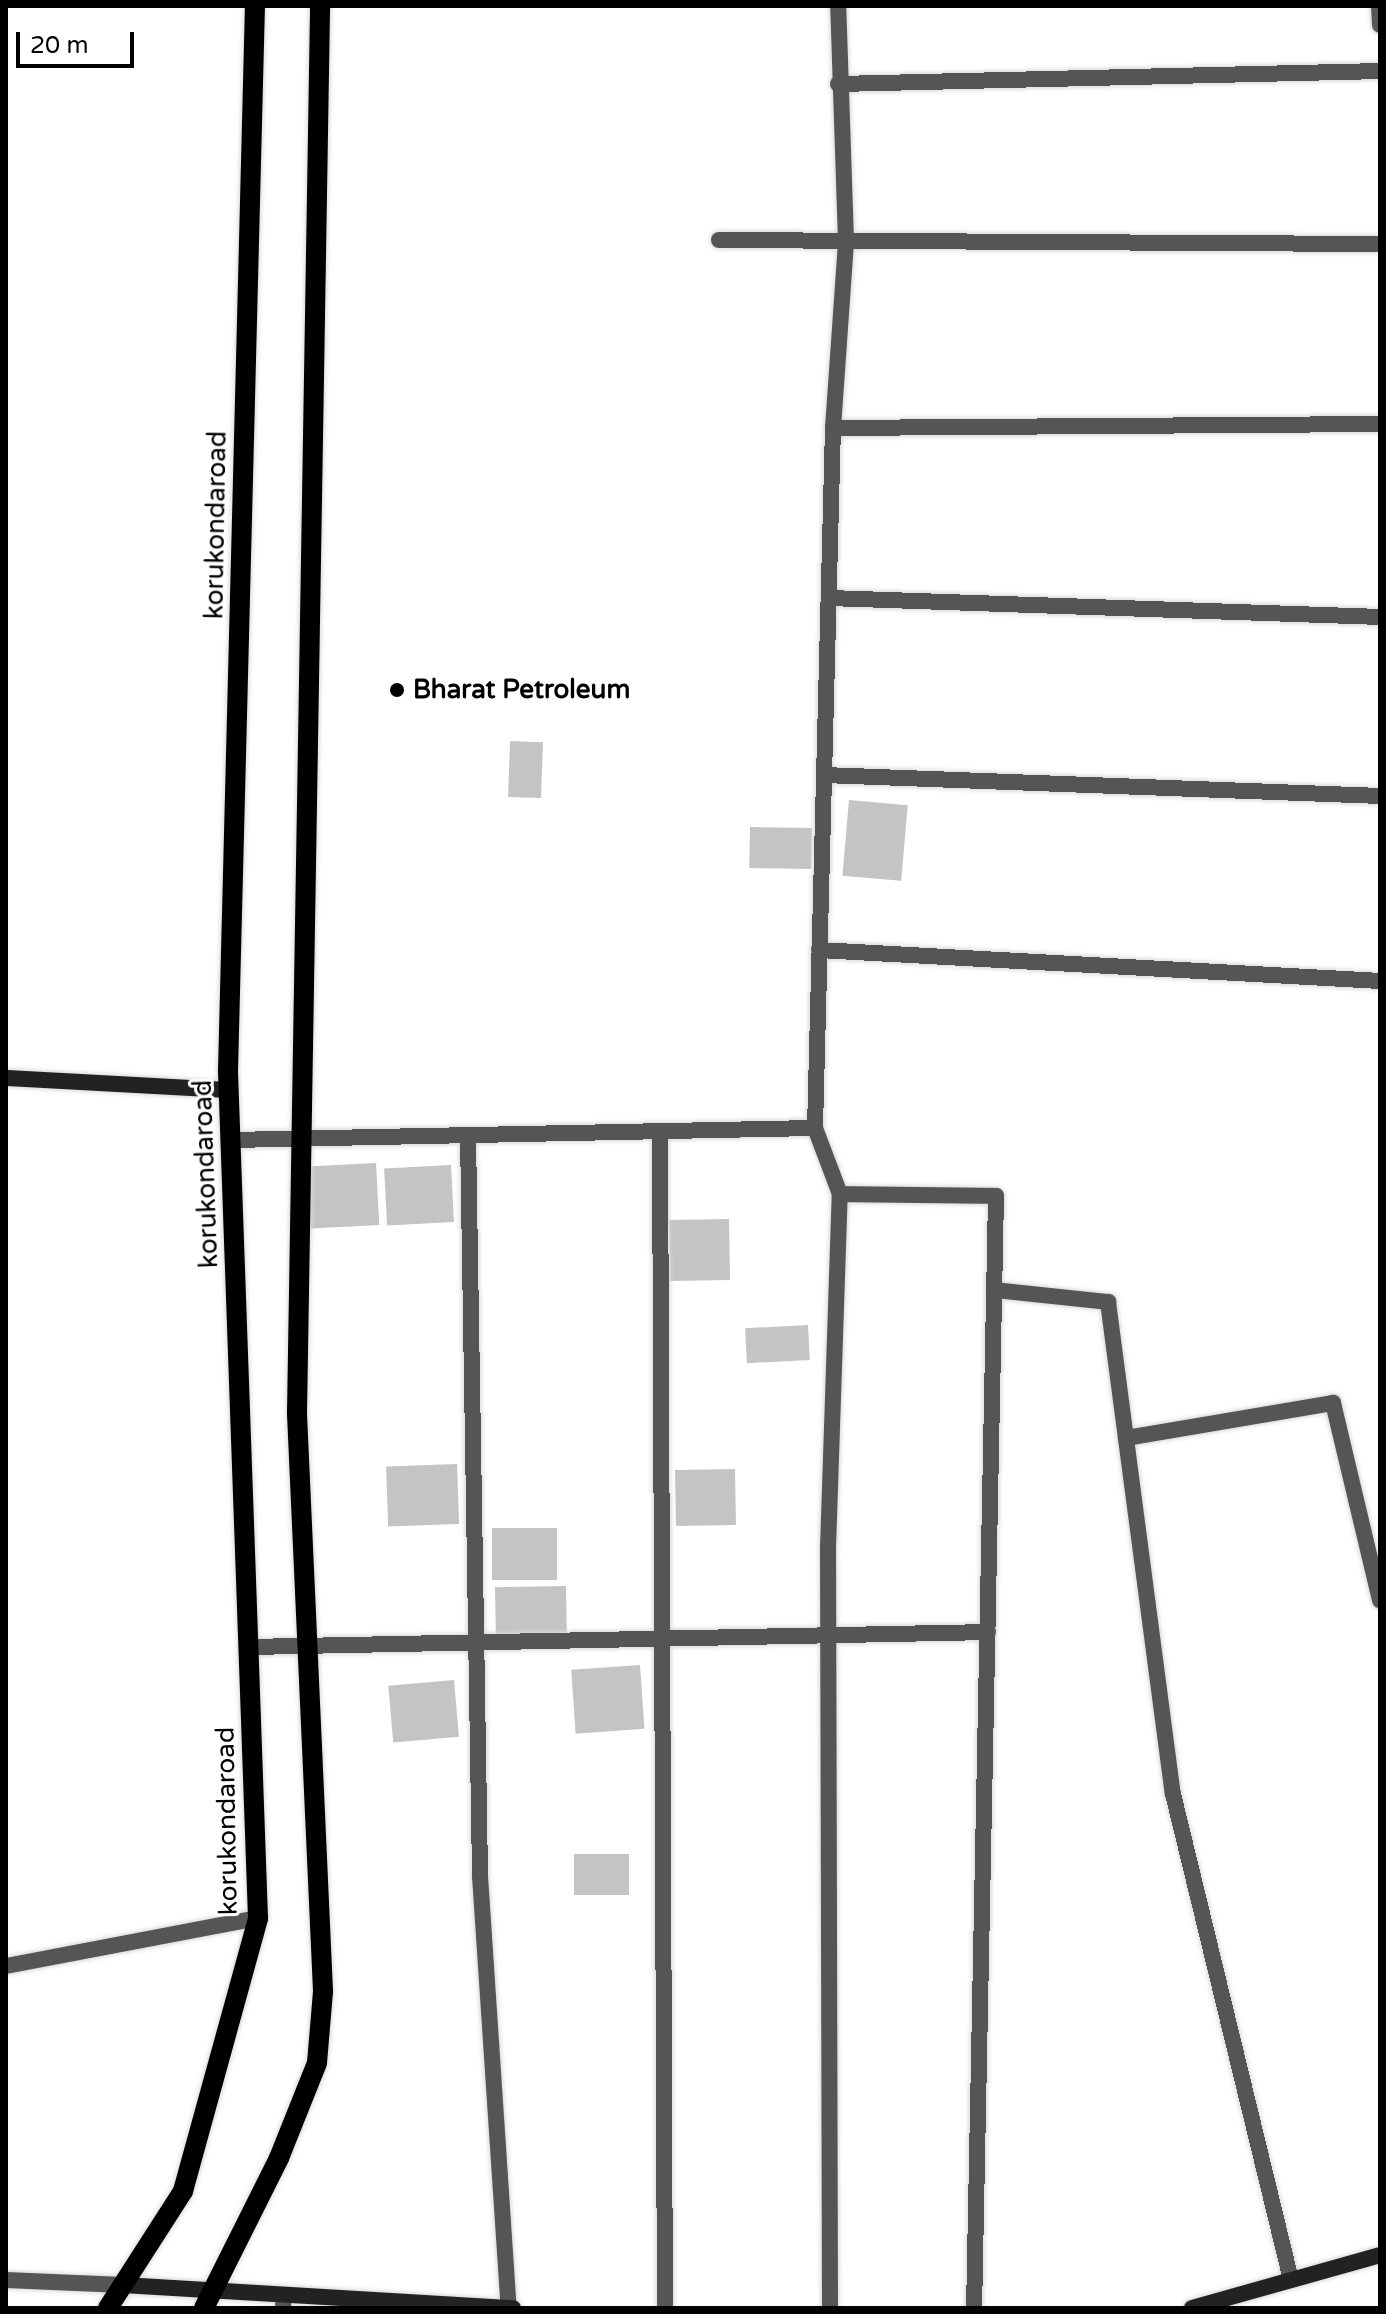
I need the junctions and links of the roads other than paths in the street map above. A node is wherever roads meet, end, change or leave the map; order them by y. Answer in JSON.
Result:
{"nodes":[{"id":1,"x":255,"y":6,"type":"edge"},
{"id":2,"x":320,"y":6,"type":"edge"},
{"id":3,"x":838,"y":6,"type":"edge"},
{"id":4,"x":1379,"y":6,"type":"edge"},
{"id":5,"x":1380,"y":25,"type":"edge"},
{"id":6,"x":1380,"y":71,"type":"edge"},
{"id":7,"x":838,"y":84,"type":"junction"},
{"id":8,"x":719,"y":240,"type":"dead end"},
{"id":9,"x":846,"y":241,"type":"junction"},
{"id":10,"x":1380,"y":244,"type":"edge"},
{"id":11,"x":1380,"y":424,"type":"edge"},
{"id":12,"x":833,"y":428,"type":"junction"},
{"id":13,"x":829,"y":598,"type":"junction"},
{"id":14,"x":1380,"y":617,"type":"edge"},
{"id":15,"x":824,"y":775,"type":"junction"},
{"id":16,"x":1380,"y":796,"type":"edge"},
{"id":17,"x":819,"y":950,"type":"junction"},
{"id":18,"x":1380,"y":981,"type":"edge"},
{"id":19,"x":6,"y":1078,"type":"edge"},
{"id":20,"x":229,"y":1090,"type":"junction"},
{"id":21,"x":815,"y":1128,"type":"junction"},
{"id":22,"x":660,"y":1131,"type":"junction"},
{"id":23,"x":468,"y":1135,"type":"junction"},
{"id":24,"x":302,"y":1138,"type":"junction"},
{"id":25,"x":231,"y":1140,"type":"junction"},
{"id":26,"x":840,"y":1194,"type":"junction"},
{"id":27,"x":994,"y":1290,"type":"junction"},
{"id":28,"x":1126,"y":1438,"type":"junction"},
{"id":29,"x":1380,"y":1600,"type":"edge"},
{"id":30,"x":988,"y":1632,"type":"junction"},
{"id":31,"x":828,"y":1635,"type":"junction"},
{"id":32,"x":659,"y":1639,"type":"junction"},
{"id":33,"x":476,"y":1642,"type":"junction"},
{"id":34,"x":308,"y":1646,"type":"junction"},
{"id":35,"x":249,"y":1647,"type":"junction"},
{"id":36,"x":258,"y":1918,"type":"junction"},
{"id":37,"x":6,"y":1966,"type":"edge"},
{"id":38,"x":1380,"y":2256,"type":"edge"},
{"id":39,"x":6,"y":2280,"type":"edge"},
{"id":40,"x":1291,"y":2280,"type":"junction"},
{"id":41,"x":123,"y":2285,"type":"junction"},
{"id":42,"x":208,"y":2299,"type":"edge"},
{"id":43,"x":283,"y":2301,"type":"edge"},
{"id":44,"x":108,"y":2308,"type":"edge"},
{"id":45,"x":511,"y":2308,"type":"edge"},
{"id":46,"x":665,"y":2308,"type":"edge"},
{"id":47,"x":830,"y":2308,"type":"edge"},
{"id":48,"x":974,"y":2308,"type":"edge"},
{"id":49,"x":1192,"y":2308,"type":"edge"}],
"edges":[{"from":1,"to":20,"type":"main road","name":"korukondaroad"},
{"from":2,"to":24,"type":"main road"},
{"from":3,"to":7,"type":"street"},
{"from":4,"to":5,"type":"street"},
{"from":6,"to":7,"type":"street"},
{"from":7,"to":9,"type":"street"},
{"from":8,"to":9,"type":"street"},
{"from":9,"to":10,"type":"street"},
{"from":9,"to":12,"type":"street"},
{"from":11,"to":12,"type":"street"},
{"from":12,"to":13,"type":"street"},
{"from":13,"to":14,"type":"street"},
{"from":13,"to":15,"type":"street"},
{"from":15,"to":16,"type":"street"},
{"from":15,"to":17,"type":"street"},
{"from":17,"to":18,"type":"street"},
{"from":17,"to":21,"type":"street"},
{"from":19,"to":20,"type":"main road"},
{"from":20,"to":25,"type":"main road","name":"korukondaroad"},
{"from":21,"to":22,"type":"street"},
{"from":21,"to":26,"type":"street"},
{"from":22,"to":23,"type":"street"},
{"from":22,"to":32,"type":"street"},
{"from":23,"to":24,"type":"street"},
{"from":23,"to":33,"type":"street"},
{"from":24,"to":25,"type":"street"},
{"from":24,"to":34,"type":"main road"},
{"from":25,"to":35,"type":"main road","name":"korukondaroad"},
{"from":26,"to":27,"type":"street"},
{"from":26,"to":31,"type":"street"},
{"from":27,"to":28,"type":"street"},
{"from":27,"to":30,"type":"street"},
{"from":28,"to":29,"type":"street"},
{"from":28,"to":40,"type":"street"},
{"from":30,"to":31,"type":"street"},
{"from":30,"to":48,"type":"street"},
{"from":31,"to":32,"type":"street"},
{"from":31,"to":47,"type":"street"},
{"from":32,"to":33,"type":"street"},
{"from":32,"to":46,"type":"street"},
{"from":33,"to":34,"type":"street"},
{"from":33,"to":45,"type":"street"},
{"from":34,"to":35,"type":"street"},
{"from":34,"to":42,"type":"main road"},
{"from":35,"to":36,"type":"main road","name":"korukondaroad"},
{"from":36,"to":37,"type":"street"},
{"from":36,"to":41,"type":"main road","name":"korukondaroad"},
{"from":38,"to":40,"type":"main road"},
{"from":39,"to":41,"type":"street"},
{"from":40,"to":49,"type":"main road"},
{"from":41,"to":42,"type":"main road"},
{"from":41,"to":44,"type":"main road","name":"korukondaroad"},
{"from":42,"to":43,"type":"main road"},
{"from":43,"to":45,"type":"main road"}]}
